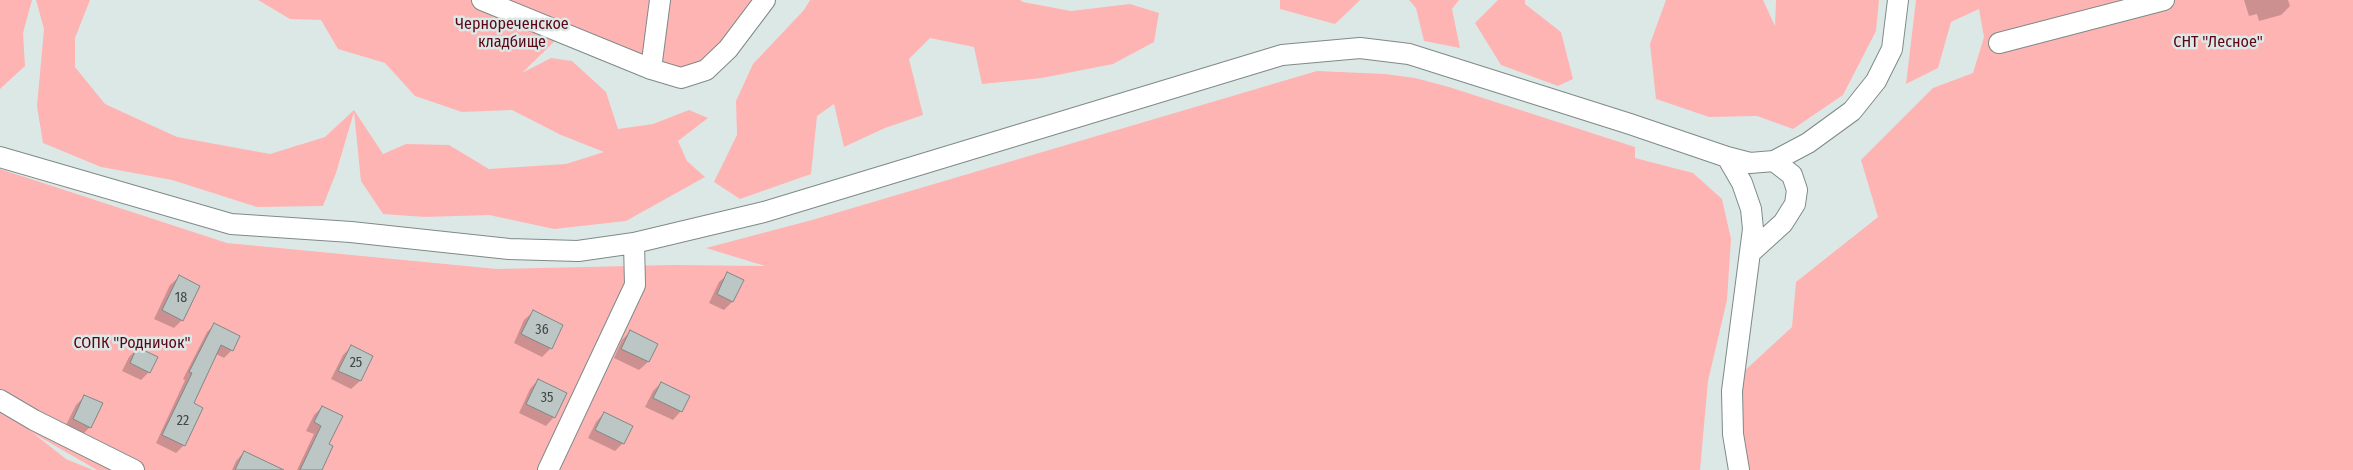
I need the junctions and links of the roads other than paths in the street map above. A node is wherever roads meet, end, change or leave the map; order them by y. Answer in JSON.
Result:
{"nodes":[{"id":1,"x":482,"y":0,"type":"edge"},
{"id":2,"x":660,"y":0,"type":"edge"},
{"id":3,"x":765,"y":0,"type":"edge"},
{"id":4,"x":1898,"y":0,"type":"edge"},
{"id":5,"x":2164,"y":0,"type":"edge"},
{"id":6,"x":1999,"y":43,"type":"dead end"},
{"id":7,"x":651,"y":69,"type":"junction"},
{"id":8,"x":0,"y":157,"type":"edge"},
{"id":9,"x":1727,"y":157,"type":"junction"},
{"id":10,"x":1774,"y":161,"type":"junction"},
{"id":11,"x":634,"y":243,"type":"junction"},
{"id":12,"x":1750,"y":253,"type":"junction"},
{"id":13,"x":0,"y":400,"type":"edge"},
{"id":14,"x":134,"y":470,"type":"edge"},
{"id":15,"x":548,"y":470,"type":"edge"},
{"id":16,"x":1739,"y":470,"type":"edge"}],
"edges":[{"from":1,"to":7,"type":"street"},
{"from":2,"to":7,"type":"street"},
{"from":3,"to":7,"type":"street"},
{"from":4,"to":10,"type":"street"},
{"from":5,"to":6,"type":"street"},
{"from":8,"to":11,"type":"street"},
{"from":9,"to":10,"type":"street"},
{"from":9,"to":11,"type":"street"},
{"from":9,"to":12,"type":"street"},
{"from":10,"to":12,"type":"street"},
{"from":11,"to":15,"type":"street"},
{"from":12,"to":16,"type":"street"},
{"from":13,"to":14,"type":"street"}]}
